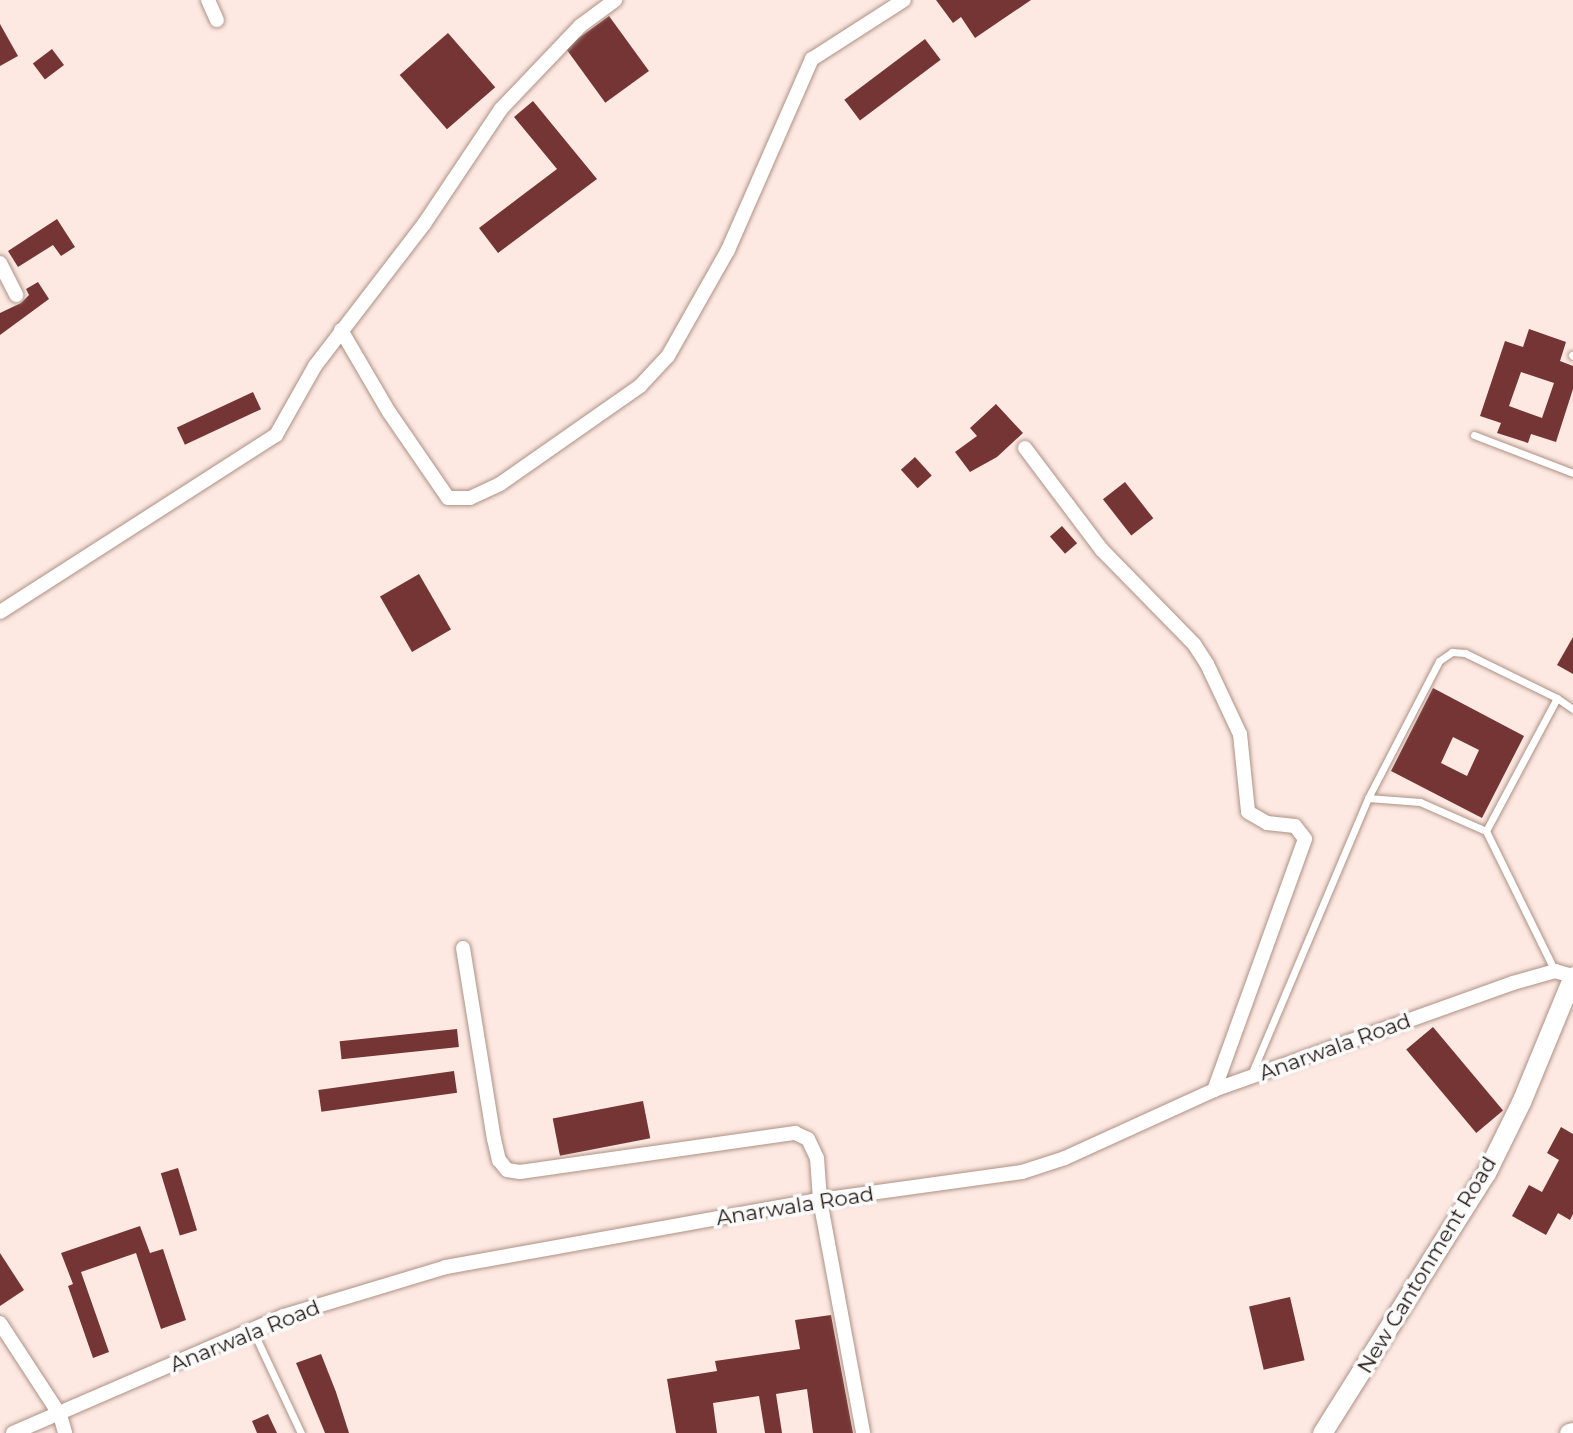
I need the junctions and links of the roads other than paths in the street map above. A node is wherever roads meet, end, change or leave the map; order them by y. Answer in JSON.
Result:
{"nodes":[{"id":1,"x":208,"y":0,"type":"edge"},
{"id":2,"x":615,"y":0,"type":"edge"},
{"id":3,"x":904,"y":0,"type":"edge"},
{"id":4,"x":217,"y":20,"type":"dead end"},
{"id":5,"x":0,"y":263,"type":"edge"},
{"id":6,"x":16,"y":295,"type":"dead end"},
{"id":7,"x":341,"y":330,"type":"junction"},
{"id":8,"x":1474,"y":435,"type":"dead end"},
{"id":9,"x":1025,"y":448,"type":"dead end"},
{"id":10,"x":1573,"y":473,"type":"edge"},
{"id":11,"x":0,"y":611,"type":"edge"},
{"id":12,"x":1557,"y":698,"type":"junction"},
{"id":13,"x":1573,"y":709,"type":"edge"},
{"id":14,"x":1368,"y":798,"type":"junction"},
{"id":15,"x":1486,"y":831,"type":"junction"},
{"id":16,"x":463,"y":948,"type":"dead end"},
{"id":17,"x":1568,"y":974,"type":"edge"},
{"id":18,"x":1251,"y":1077,"type":"junction"},
{"id":19,"x":1214,"y":1090,"type":"junction"},
{"id":20,"x":820,"y":1200,"type":"junction"},
{"id":21,"x":0,"y":1323,"type":"edge"},
{"id":22,"x":252,"y":1329,"type":"junction"},
{"id":23,"x":60,"y":1415,"type":"junction"},
{"id":24,"x":13,"y":1433,"type":"edge"},
{"id":25,"x":65,"y":1433,"type":"edge"},
{"id":26,"x":301,"y":1433,"type":"edge"},
{"id":27,"x":863,"y":1433,"type":"edge"},
{"id":28,"x":1322,"y":1433,"type":"edge"}],
"edges":[{"from":1,"to":4,"type":"street"},
{"from":2,"to":7,"type":"street"},
{"from":3,"to":7,"type":"street"},
{"from":5,"to":6,"type":"street"},
{"from":7,"to":11,"type":"street"},
{"from":8,"to":10,"type":"lane"},
{"from":9,"to":19,"type":"street"},
{"from":12,"to":13,"type":"lane"},
{"from":12,"to":14,"type":"lane"},
{"from":12,"to":15,"type":"lane"},
{"from":14,"to":15,"type":"lane"},
{"from":14,"to":18,"type":"lane"},
{"from":15,"to":17,"type":"lane"},
{"from":16,"to":20,"type":"street"},
{"from":17,"to":18,"type":"street","name":"Anarwala Road"},
{"from":17,"to":28,"type":"street","name":"New Cantonment Road"},
{"from":18,"to":19,"type":"street","name":"Anarwala Road"},
{"from":19,"to":20,"type":"street","name":"Anarwala Road"},
{"from":20,"to":22,"type":"street","name":"Anarwala Road"},
{"from":20,"to":27,"type":"street"},
{"from":21,"to":23,"type":"street"},
{"from":22,"to":23,"type":"street","name":"Anarwala Road"},
{"from":22,"to":26,"type":"lane"},
{"from":23,"to":24,"type":"street","name":"Anarwala Road"},
{"from":23,"to":25,"type":"street"}]}
